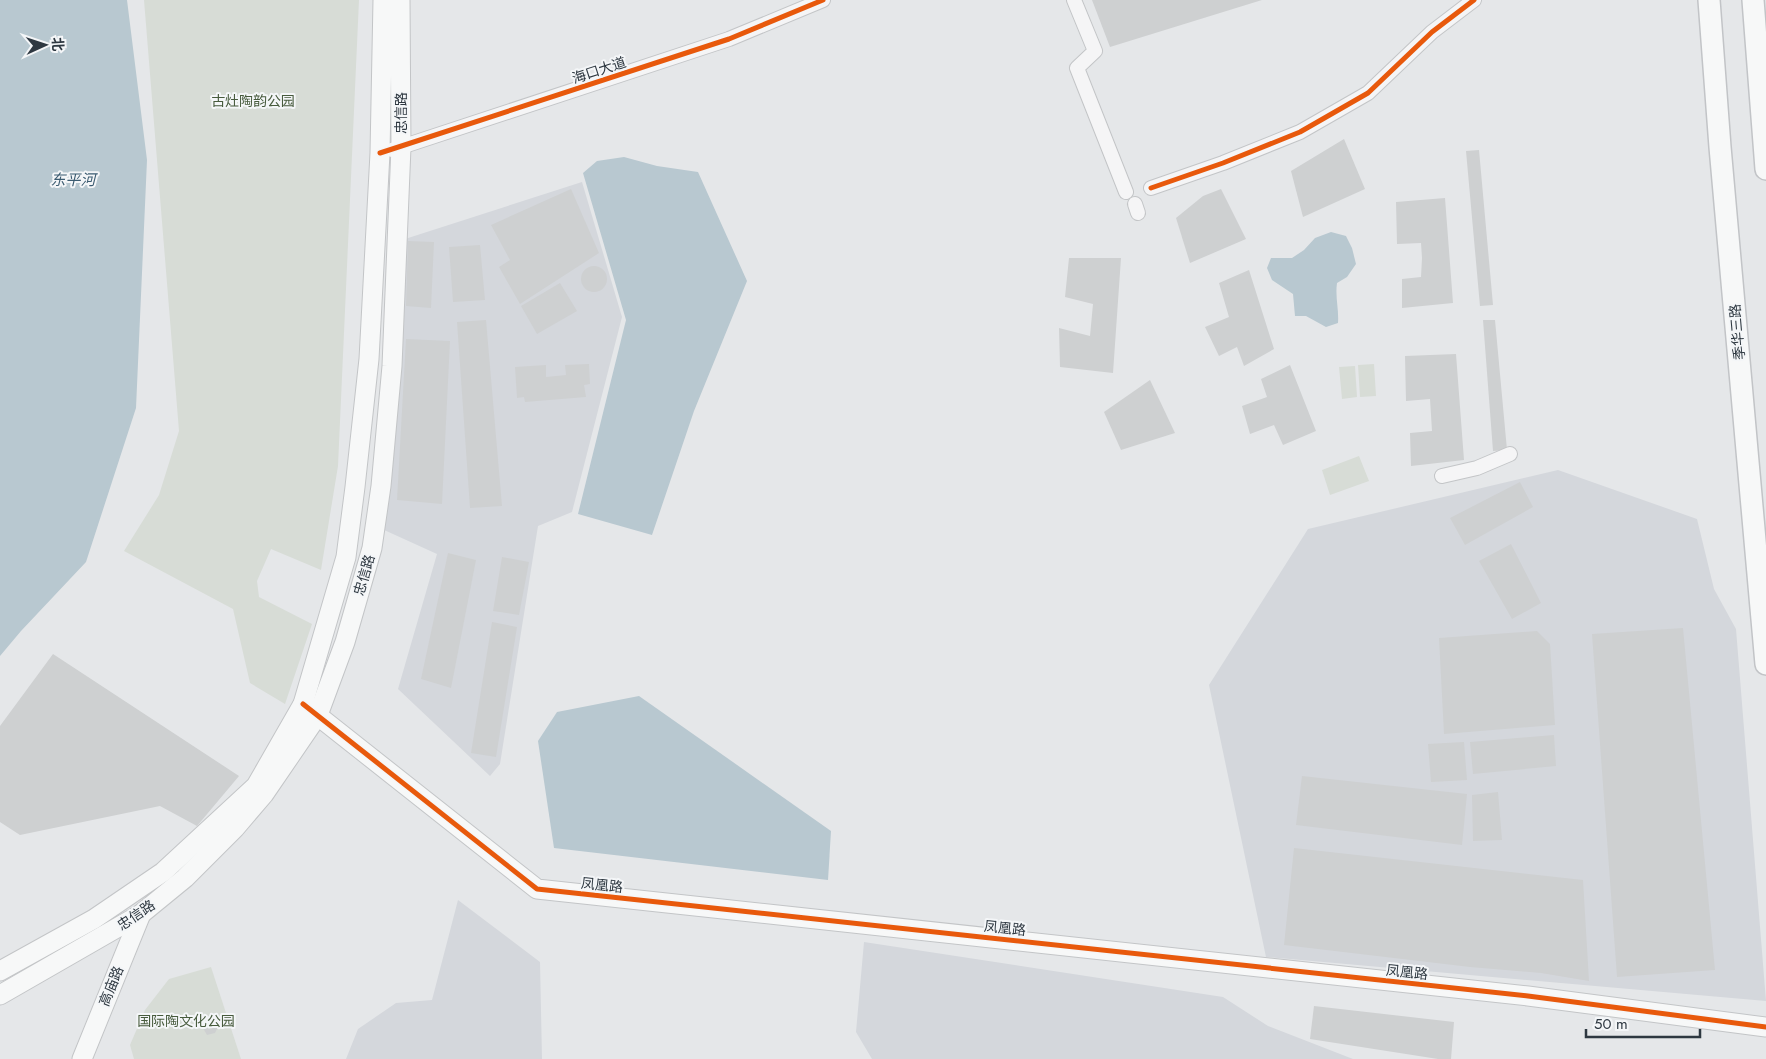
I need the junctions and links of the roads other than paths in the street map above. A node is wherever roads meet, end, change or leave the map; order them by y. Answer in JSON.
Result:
{"nodes":[{"id":1,"x":383,"y":0,"type":"edge"},
{"id":2,"x":400,"y":0,"type":"edge"},
{"id":3,"x":823,"y":0,"type":"edge"},
{"id":4,"x":1074,"y":0,"type":"edge"},
{"id":5,"x":1474,"y":0,"type":"edge"},
{"id":6,"x":1710,"y":0,"type":"edge"},
{"id":7,"x":1753,"y":0,"type":"edge"},
{"id":8,"x":401,"y":147,"type":"junction"},
{"id":9,"x":380,"y":154,"type":"junction"},
{"id":10,"x":1766,"y":169,"type":"edge"},
{"id":11,"x":1152,"y":188,"type":"dead end"},
{"id":12,"x":1126,"y":192,"type":"dead end"},
{"id":13,"x":1510,"y":454,"type":"dead end"},
{"id":14,"x":1442,"y":476,"type":"dead end"},
{"id":15,"x":1766,"y":664,"type":"edge"},
{"id":16,"x":304,"y":704,"type":"junction"},
{"id":17,"x":318,"y":715,"type":"junction"},
{"id":18,"x":141,"y":914,"type":"junction"},
{"id":19,"x":0,"y":971,"type":"edge"},
{"id":20,"x":0,"y":995,"type":"edge"},
{"id":21,"x":1766,"y":1027,"type":"edge"},
{"id":22,"x":82,"y":1059,"type":"edge"}],
"edges":[{"from":1,"to":9,"type":"main road","name":"忠信路"},
{"from":2,"to":8,"type":"main road","name":"忠信路"},
{"from":3,"to":8,"type":"street","name":"海口大道"},
{"from":4,"to":12,"type":"street"},
{"from":5,"to":11,"type":"street"},
{"from":6,"to":15,"type":"main road","name":"季华三路"},
{"from":7,"to":10,"type":"main road"},
{"from":8,"to":9,"type":"street","name":"海口大道"},
{"from":8,"to":17,"type":"main road","name":"忠信路"},
{"from":9,"to":16,"type":"main road","name":"忠信路"},
{"from":13,"to":14,"type":"street"},
{"from":16,"to":17,"type":"main road","name":"凤凰路"},
{"from":16,"to":19,"type":"main road","name":"忠信路"},
{"from":17,"to":18,"type":"main road","name":"忠信路"},
{"from":17,"to":21,"type":"main road","name":"凤凰路"},
{"from":18,"to":20,"type":"main road","name":"忠信路"},
{"from":18,"to":22,"type":"main road","name":"高庙路"}]}
